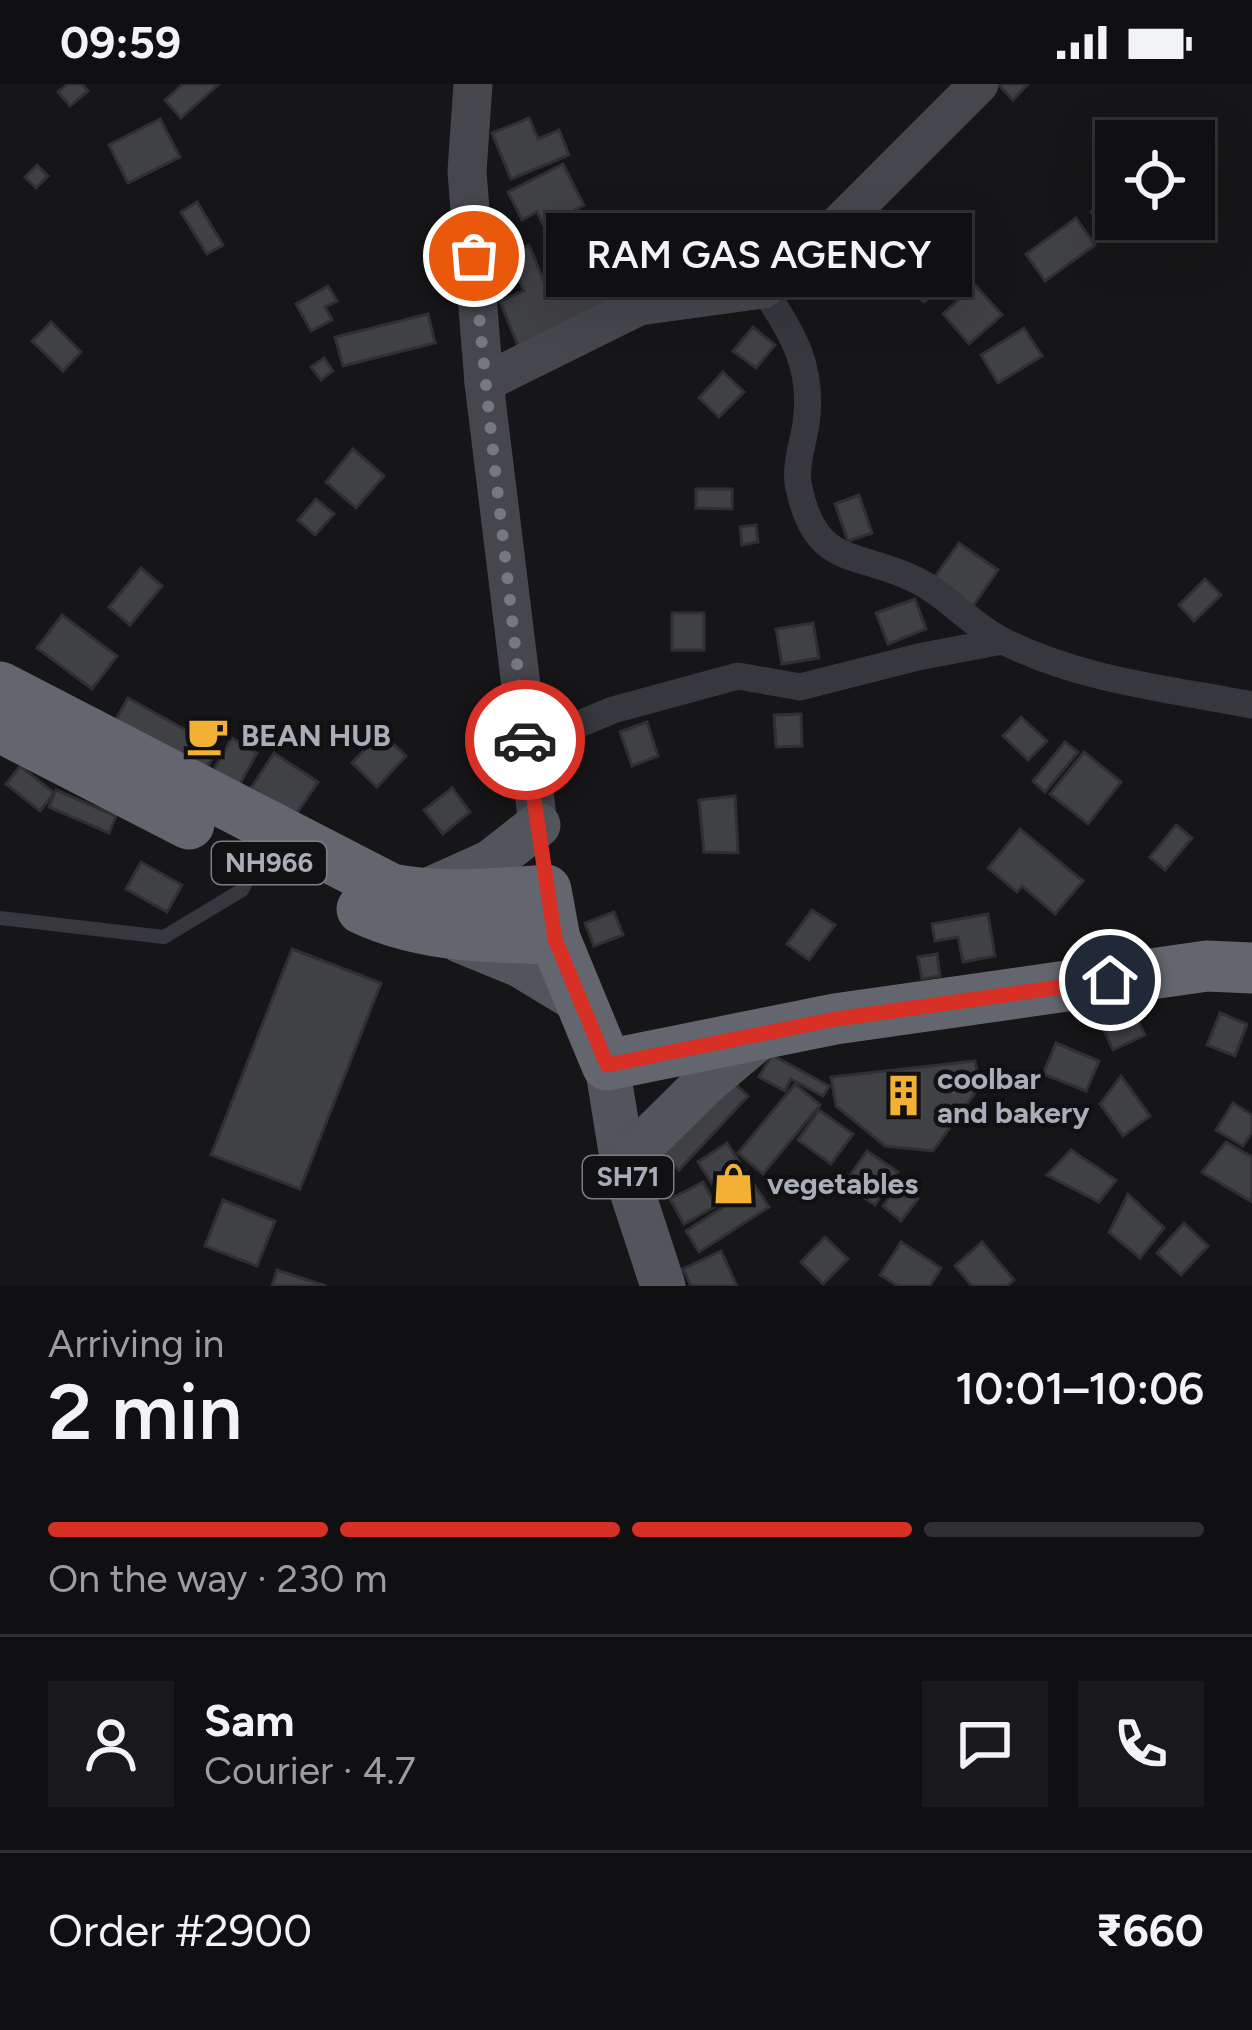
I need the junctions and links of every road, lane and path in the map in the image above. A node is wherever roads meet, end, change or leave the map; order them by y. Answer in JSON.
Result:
{"nodes":[{"id":1,"x":473,"y":84,"type":"edge"},
{"id":2,"x":979,"y":84,"type":"edge"},
{"id":3,"x":763,"y":289,"type":"junction"},
{"id":4,"x":484,"y":383,"type":"junction"},
{"id":5,"x":1002,"y":640,"type":"junction"},
{"id":6,"x":0,"y":687,"type":"edge"},
{"id":7,"x":1252,"y":705,"type":"edge"},
{"id":8,"x":0,"y":727,"type":"edge"},
{"id":9,"x":526,"y":746,"type":"junction"},
{"id":10,"x":538,"y":825,"type":"junction"},
{"id":11,"x":258,"y":858,"type":"junction"},
{"id":12,"x":419,"y":894,"type":"junction"},
{"id":13,"x":551,"y":915,"type":"junction"},
{"id":14,"x":0,"y":918,"type":"edge"},
{"id":15,"x":449,"y":936,"type":"junction"},
{"id":16,"x":1252,"y":968,"type":"edge"},
{"id":17,"x":581,"y":1003,"type":"junction"},
{"id":18,"x":762,"y":1036,"type":"junction"},
{"id":19,"x":607,"y":1065,"type":"junction"},
{"id":20,"x":623,"y":1163,"type":"junction"},
{"id":21,"x":663,"y":1286,"type":"edge"}],
"edges":[{"from":1,"to":4,"type":"main road"},
{"from":2,"to":3,"type":"main road"},
{"from":3,"to":4,"type":"main road"},
{"from":3,"to":5,"type":"street"},
{"from":4,"to":9,"type":"main road"},
{"from":5,"to":7,"type":"street"},
{"from":5,"to":9,"type":"street"},
{"from":6,"to":12,"type":"highway","number":"NH966"},
{"from":8,"to":11,"type":"highway","number":"NH966"},
{"from":9,"to":10,"type":"main road"},
{"from":10,"to":12,"type":"main road"},
{"from":10,"to":13,"type":"main road"},
{"from":11,"to":14,"type":"lane"},
{"from":11,"to":15,"type":"highway","number":"NH966"},
{"from":12,"to":13,"type":"highway","number":"NH966"},
{"from":13,"to":15,"type":"highway","number":"NH966"},
{"from":13,"to":17,"type":"highway"},
{"from":15,"to":17,"type":"main road"},
{"from":16,"to":18,"type":"highway"},
{"from":17,"to":19,"type":"highway"},
{"from":18,"to":19,"type":"highway"},
{"from":18,"to":20,"type":"main road"},
{"from":19,"to":20,"type":"main road","number":"SH71"},
{"from":20,"to":21,"type":"main road","number":"SH71"}]}
